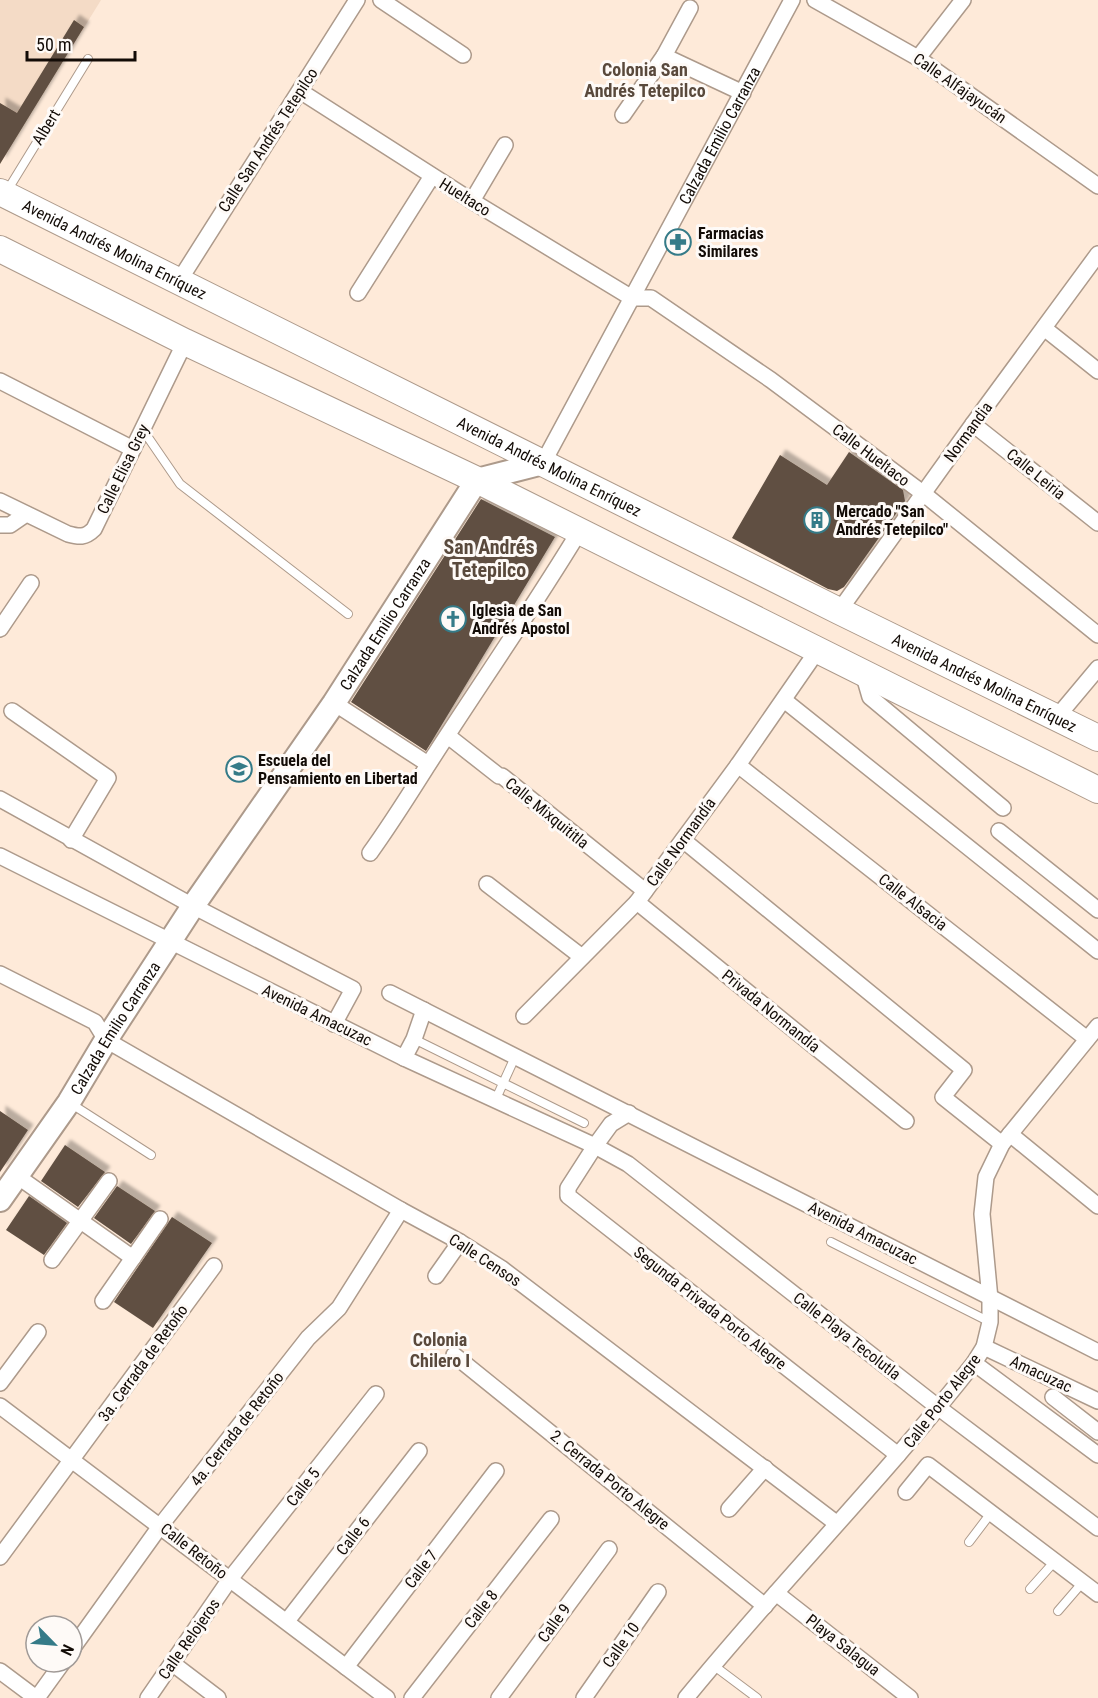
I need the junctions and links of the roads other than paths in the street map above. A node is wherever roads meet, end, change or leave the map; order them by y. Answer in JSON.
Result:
{"nodes":[{"id":1,"x":357,"y":0,"type":"edge"},
{"id":2,"x":381,"y":0,"type":"edge"},
{"id":3,"x":792,"y":0,"type":"edge"},
{"id":4,"x":815,"y":0,"type":"edge"},
{"id":5,"x":963,"y":0,"type":"edge"},
{"id":6,"x":690,"y":8,"type":"dead end"},
{"id":7,"x":463,"y":55,"type":"dead end"},
{"id":8,"x":664,"y":56,"type":"junction"},
{"id":9,"x":918,"y":58,"type":"junction"},
{"id":10,"x":88,"y":59,"type":"dead end"},
{"id":11,"x":300,"y":92,"type":"junction"},
{"id":12,"x":743,"y":93,"type":"junction"},
{"id":13,"x":623,"y":115,"type":"dead end"},
{"id":14,"x":505,"y":145,"type":"dead end"},
{"id":15,"x":432,"y":176,"type":"junction"},
{"id":16,"x":1098,"y":186,"type":"edge"},
{"id":17,"x":2,"y":193,"type":"edge"},
{"id":18,"x":472,"y":201,"type":"junction"},
{"id":19,"x":0,"y":249,"type":"edge"},
{"id":20,"x":1098,"y":254,"type":"edge"},
{"id":21,"x":179,"y":280,"type":"junction"},
{"id":22,"x":358,"y":293,"type":"dead end"},
{"id":23,"x":632,"y":298,"type":"junction"},
{"id":24,"x":1044,"y":328,"type":"junction"},
{"id":25,"x":185,"y":342,"type":"junction"},
{"id":26,"x":1098,"y":371,"type":"edge"},
{"id":27,"x":0,"y":381,"type":"edge"},
{"id":28,"x":973,"y":424,"type":"junction"},
{"id":29,"x":143,"y":430,"type":"junction"},
{"id":30,"x":134,"y":449,"type":"junction"},
{"id":31,"x":543,"y":463,"type":"junction"},
{"id":32,"x":477,"y":480,"type":"junction"},
{"id":33,"x":924,"y":494,"type":"junction"},
{"id":34,"x":0,"y":501,"type":"edge"},
{"id":35,"x":26,"y":514,"type":"junction"},
{"id":36,"x":1098,"y":523,"type":"edge"},
{"id":37,"x":0,"y":525,"type":"edge"},
{"id":38,"x":579,"y":532,"type":"junction"},
{"id":39,"x":31,"y":583,"type":"dead end"},
{"id":40,"x":839,"y":611,"type":"junction"},
{"id":41,"x":348,"y":614,"type":"dead end"},
{"id":42,"x":0,"y":629,"type":"edge"},
{"id":43,"x":1098,"y":635,"type":"edge"},
{"id":44,"x":817,"y":651,"type":"junction"},
{"id":45,"x":1098,"y":668,"type":"edge"},
{"id":46,"x":863,"y":673,"type":"junction"},
{"id":47,"x":784,"y":700,"type":"junction"},
{"id":48,"x":334,"y":703,"type":"junction"},
{"id":49,"x":12,"y":711,"type":"dead end"},
{"id":50,"x":1057,"y":717,"type":"junction"},
{"id":51,"x":448,"y":736,"type":"junction"},
{"id":52,"x":1098,"y":738,"type":"edge"},
{"id":53,"x":429,"y":764,"type":"junction"},
{"id":54,"x":738,"y":765,"type":"junction"},
{"id":55,"x":1098,"y":790,"type":"edge"},
{"id":56,"x":0,"y":799,"type":"edge"},
{"id":57,"x":1003,"y":808,"type":"dead end"},
{"id":58,"x":999,"y":831,"type":"dead end"},
{"id":59,"x":71,"y":840,"type":"junction"},
{"id":60,"x":683,"y":840,"type":"junction"},
{"id":61,"x":370,"y":853,"type":"dead end"},
{"id":62,"x":0,"y":856,"type":"edge"},
{"id":63,"x":487,"y":884,"type":"dead end"},
{"id":64,"x":641,"y":897,"type":"junction"},
{"id":65,"x":193,"y":906,"type":"junction"},
{"id":66,"x":1098,"y":910,"type":"edge"},
{"id":67,"x":171,"y":942,"type":"junction"},
{"id":68,"x":1098,"y":951,"type":"edge"},
{"id":69,"x":582,"y":957,"type":"junction"},
{"id":70,"x":0,"y":974,"type":"edge"},
{"id":71,"x":390,"y":993,"type":"dead end"},
{"id":72,"x":424,"y":1010,"type":"junction"},
{"id":73,"x":524,"y":1016,"type":"dead end"},
{"id":74,"x":334,"y":1023,"type":"junction"},
{"id":75,"x":1098,"y":1026,"type":"edge"},
{"id":76,"x":414,"y":1039,"type":"junction"},
{"id":77,"x":1087,"y":1039,"type":"junction"},
{"id":78,"x":106,"y":1040,"type":"junction"},
{"id":79,"x":515,"y":1057,"type":"junction"},
{"id":80,"x":404,"y":1058,"type":"junction"},
{"id":81,"x":502,"y":1083,"type":"junction"},
{"id":82,"x":495,"y":1101,"type":"junction"},
{"id":83,"x":69,"y":1102,"type":"junction"},
{"id":84,"x":629,"y":1113,"type":"junction"},
{"id":85,"x":906,"y":1121,"type":"dead end"},
{"id":86,"x":584,"y":1123,"type":"dead end"},
{"id":87,"x":1006,"y":1139,"type":"junction"},
{"id":88,"x":594,"y":1146,"type":"junction"},
{"id":89,"x":151,"y":1155,"type":"dead end"},
{"id":90,"x":17,"y":1176,"type":"junction"},
{"id":91,"x":109,"y":1181,"type":"dead end"},
{"id":92,"x":0,"y":1200,"type":"edge"},
{"id":93,"x":1098,"y":1206,"type":"edge"},
{"id":94,"x":401,"y":1210,"type":"junction"},
{"id":95,"x":160,"y":1219,"type":"dead end"},
{"id":96,"x":81,"y":1221,"type":"junction"},
{"id":97,"x":460,"y":1242,"type":"junction"},
{"id":98,"x":831,"y":1242,"type":"dead end"},
{"id":99,"x":133,"y":1258,"type":"junction"},
{"id":100,"x":52,"y":1260,"type":"dead end"},
{"id":101,"x":214,"y":1266,"type":"dead end"},
{"id":102,"x":436,"y":1276,"type":"dead end"},
{"id":103,"x":990,"y":1299,"type":"junction"},
{"id":104,"x":103,"y":1301,"type":"dead end"},
{"id":105,"x":990,"y":1322,"type":"junction"},
{"id":106,"x":38,"y":1332,"type":"dead end"},
{"id":107,"x":984,"y":1347,"type":"junction"},
{"id":108,"x":1098,"y":1352,"type":"edge"},
{"id":109,"x":454,"y":1355,"type":"dead end"},
{"id":110,"x":974,"y":1363,"type":"junction"},
{"id":111,"x":0,"y":1383,"type":"edge"},
{"id":112,"x":376,"y":1394,"type":"dead end"},
{"id":113,"x":1053,"y":1397,"type":"dead end"},
{"id":114,"x":1098,"y":1401,"type":"edge"},
{"id":115,"x":0,"y":1406,"type":"edge"},
{"id":116,"x":939,"y":1408,"type":"junction"},
{"id":117,"x":1098,"y":1432,"type":"edge"},
{"id":118,"x":419,"y":1450,"type":"dead end"},
{"id":119,"x":898,"y":1455,"type":"junction"},
{"id":120,"x":1098,"y":1455,"type":"edge"},
{"id":121,"x":72,"y":1459,"type":"junction"},
{"id":122,"x":765,"y":1468,"type":"junction"},
{"id":123,"x":496,"y":1471,"type":"dead end"},
{"id":124,"x":906,"y":1492,"type":"dead end"},
{"id":125,"x":729,"y":1509,"type":"dead end"},
{"id":126,"x":991,"y":1513,"type":"junction"},
{"id":127,"x":551,"y":1519,"type":"dead end"},
{"id":128,"x":836,"y":1523,"type":"junction"},
{"id":129,"x":161,"y":1525,"type":"junction"},
{"id":130,"x":1098,"y":1528,"type":"edge"},
{"id":131,"x":969,"y":1542,"type":"dead end"},
{"id":132,"x":609,"y":1549,"type":"dead end"},
{"id":133,"x":0,"y":1557,"type":"edge"},
{"id":134,"x":1055,"y":1561,"type":"junction"},
{"id":135,"x":230,"y":1579,"type":"junction"},
{"id":136,"x":1083,"y":1582,"type":"junction"},
{"id":137,"x":1030,"y":1589,"type":"dead end"},
{"id":138,"x":658,"y":1592,"type":"dead end"},
{"id":139,"x":776,"y":1593,"type":"junction"},
{"id":140,"x":1098,"y":1594,"type":"edge"},
{"id":141,"x":765,"y":1606,"type":"junction"},
{"id":142,"x":1058,"y":1611,"type":"dead end"},
{"id":143,"x":287,"y":1621,"type":"junction"},
{"id":144,"x":84,"y":1632,"type":"edge"},
{"id":145,"x":172,"y":1663,"type":"junction"},
{"id":146,"x":713,"y":1665,"type":"junction"},
{"id":147,"x":346,"y":1667,"type":"junction"},
{"id":148,"x":0,"y":1671,"type":"edge"},
{"id":149,"x":54,"y":1674,"type":"edge"},
{"id":150,"x":37,"y":1698,"type":"edge"},
{"id":151,"x":148,"y":1698,"type":"edge"},
{"id":152,"x":218,"y":1698,"type":"edge"},
{"id":153,"x":387,"y":1698,"type":"edge"},
{"id":154,"x":412,"y":1698,"type":"edge"},
{"id":155,"x":499,"y":1698,"type":"edge"},
{"id":156,"x":584,"y":1698,"type":"edge"},
{"id":157,"x":686,"y":1698,"type":"edge"},
{"id":158,"x":757,"y":1698,"type":"edge"},
{"id":159,"x":910,"y":1698,"type":"edge"}],
"edges":[{"from":1,"to":11,"type":"street","name":"Calle San Andrés Tetepilco"},
{"from":2,"to":7,"type":"street"},
{"from":3,"to":12,"type":"street","name":"Calzada Emilio Carranza"},
{"from":4,"to":9,"type":"street","name":"Calle Alfajayucán"},
{"from":5,"to":9,"type":"street"},
{"from":6,"to":8,"type":"street"},
{"from":8,"to":12,"type":"street"},
{"from":8,"to":13,"type":"street"},
{"from":9,"to":16,"type":"street","name":"Calle Alfajayucán"},
{"from":10,"to":17,"type":"lane","name":"Albert"},
{"from":11,"to":15,"type":"street","name":"Hueltaco"},
{"from":11,"to":21,"type":"street","name":"Calle San Andrés Tetepilco"},
{"from":12,"to":23,"type":"street","name":"Calzada Emilio Carranza"},
{"from":14,"to":18,"type":"street"},
{"from":15,"to":18,"type":"street","name":"Hueltaco"},
{"from":15,"to":22,"type":"street"},
{"from":17,"to":21,"type":"main road","name":"Avenida Andrés Molina Enríquez"},
{"from":18,"to":23,"type":"street","name":"Hueltaco"},
{"from":19,"to":25,"type":"main road"},
{"from":20,"to":24,"type":"street","name":"Normandia"},
{"from":21,"to":31,"type":"main road","name":"Avenida Andrés Molina Enríquez"},
{"from":23,"to":31,"type":"street","name":"Calzada Emilio Carranza"},
{"from":23,"to":33,"type":"street","name":"Calle Hueltaco"},
{"from":24,"to":26,"type":"street"},
{"from":24,"to":28,"type":"street","name":"Normandia"},
{"from":25,"to":29,"type":"street","name":"Calle Elisa Grey"},
{"from":25,"to":32,"type":"main road"},
{"from":27,"to":30,"type":"street"},
{"from":28,"to":33,"type":"street","name":"Normandia"},
{"from":28,"to":36,"type":"street","name":"Calle Leiria"},
{"from":29,"to":30,"type":"street","name":"Calle Elisa Grey"},
{"from":29,"to":41,"type":"lane"},
{"from":30,"to":35,"type":"street","name":"Calle Elisa Grey"},
{"from":31,"to":32,"type":"street"},
{"from":31,"to":40,"type":"main road","name":"Avenida Andrés Molina Enríquez"},
{"from":32,"to":38,"type":"main road"},
{"from":32,"to":48,"type":"street","name":"Calzada Emilio Carranza"},
{"from":33,"to":40,"type":"street","name":"Normandia"},
{"from":33,"to":43,"type":"street","name":"Calle Hueltaco"},
{"from":34,"to":35,"type":"street"},
{"from":35,"to":37,"type":"street"},
{"from":38,"to":44,"type":"main road"},
{"from":38,"to":51,"type":"street"},
{"from":39,"to":42,"type":"street"},
{"from":40,"to":50,"type":"main road","name":"Avenida Andrés Molina Enríquez"},
{"from":44,"to":46,"type":"main road"},
{"from":44,"to":47,"type":"street","name":"Calle Normandía"},
{"from":45,"to":50,"type":"street"},
{"from":46,"to":55,"type":"main road"},
{"from":46,"to":57,"type":"street"},
{"from":47,"to":54,"type":"street","name":"Calle Normandía"},
{"from":47,"to":68,"type":"street"},
{"from":48,"to":53,"type":"street"},
{"from":48,"to":65,"type":"street","name":"Calzada Emilio Carranza"},
{"from":49,"to":59,"type":"street"},
{"from":50,"to":52,"type":"main road","name":"Avenida Andrés Molina Enríquez"},
{"from":51,"to":53,"type":"street"},
{"from":51,"to":64,"type":"street","name":"Calle Mixquititla"},
{"from":53,"to":61,"type":"street"},
{"from":54,"to":60,"type":"street","name":"Calle Normandía"},
{"from":54,"to":77,"type":"street","name":"Calle Alsacia"},
{"from":56,"to":59,"type":"street"},
{"from":58,"to":66,"type":"street"},
{"from":59,"to":65,"type":"street"},
{"from":60,"to":64,"type":"street","name":"Calle Normandía"},
{"from":60,"to":87,"type":"street"},
{"from":62,"to":67,"type":"street","name":"Avenida Amacuzac"},
{"from":63,"to":69,"type":"street"},
{"from":64,"to":69,"type":"street","name":"Calle Normandía"},
{"from":64,"to":85,"type":"street","name":"Privada Normandía"},
{"from":65,"to":67,"type":"street","name":"Calzada Emilio Carranza"},
{"from":65,"to":74,"type":"street"},
{"from":67,"to":74,"type":"street","name":"Avenida Amacuzac"},
{"from":67,"to":78,"type":"street","name":"Calzada Emilio Carranza"},
{"from":69,"to":73,"type":"street","name":"Calle Normandía"},
{"from":70,"to":78,"type":"street","name":"Calle Censos"},
{"from":71,"to":72,"type":"street","name":"Avenida Amacuzac"},
{"from":72,"to":76,"type":"street"},
{"from":72,"to":79,"type":"street","name":"Avenida Amacuzac"},
{"from":74,"to":80,"type":"street","name":"Avenida Amacuzac"},
{"from":75,"to":77,"type":"street","name":"Calle Porto Alegre"},
{"from":76,"to":80,"type":"street"},
{"from":76,"to":81,"type":"lane"},
{"from":77,"to":87,"type":"street","name":"Calle Porto Alegre"},
{"from":78,"to":83,"type":"street","name":"Calzada Emilio Carranza"},
{"from":78,"to":94,"type":"street","name":"Calle Censos"},
{"from":79,"to":81,"type":"lane"},
{"from":79,"to":84,"type":"street","name":"Avenida Amacuzac"},
{"from":80,"to":82,"type":"street","name":"Avenida Amacuzac"},
{"from":81,"to":82,"type":"lane"},
{"from":81,"to":86,"type":"lane"},
{"from":82,"to":88,"type":"street","name":"Avenida Amacuzac"},
{"from":83,"to":89,"type":"lane"},
{"from":83,"to":90,"type":"street","name":"Calzada Emilio Carranza"},
{"from":84,"to":88,"type":"street"},
{"from":84,"to":103,"type":"street","name":"Avenida Amacuzac"},
{"from":87,"to":93,"type":"street"},
{"from":87,"to":103,"type":"street","name":"Calle Porto Alegre"},
{"from":88,"to":116,"type":"street","name":"Calle Playa Tecolutla"},
{"from":88,"to":119,"type":"street","name":"Segunda Privada Porto Alegre"},
{"from":90,"to":92,"type":"street","name":"Calzada Emilio Carranza"},
{"from":90,"to":96,"type":"street"},
{"from":91,"to":96,"type":"street"},
{"from":94,"to":97,"type":"street","name":"Calle Censos"},
{"from":94,"to":129,"type":"street","name":"4a. Cerrada de Retoño"},
{"from":95,"to":99,"type":"street"},
{"from":96,"to":99,"type":"street"},
{"from":96,"to":100,"type":"street"},
{"from":97,"to":102,"type":"street"},
{"from":97,"to":122,"type":"street","name":"Calle Censos"},
{"from":98,"to":105,"type":"lane"},
{"from":99,"to":104,"type":"street"},
{"from":101,"to":121,"type":"street","name":"3a. Cerrada de Retoño"},
{"from":103,"to":105,"type":"street","name":"Calle Porto Alegre"},
{"from":103,"to":108,"type":"street","name":"Avenida Amacuzac"},
{"from":105,"to":107,"type":"street","name":"Calle Porto Alegre"},
{"from":106,"to":111,"type":"street"},
{"from":107,"to":110,"type":"street","name":"Calle Porto Alegre"},
{"from":107,"to":114,"type":"street","name":"Amacuzac"},
{"from":109,"to":141,"type":"street","name":"2. Cerrada Porto Alegre"},
{"from":110,"to":116,"type":"street","name":"Calle Porto Alegre"},
{"from":110,"to":120,"type":"street"},
{"from":112,"to":135,"type":"street","name":"Calle 5"},
{"from":113,"to":117,"type":"street"},
{"from":115,"to":121,"type":"street","name":"Calle Retoño"},
{"from":116,"to":119,"type":"street","name":"Calle Porto Alegre"},
{"from":116,"to":130,"type":"street","name":"Calle Playa Tecolutla"},
{"from":118,"to":143,"type":"street","name":"Calle 6"},
{"from":119,"to":128,"type":"street","name":"Calle Porto Alegre"},
{"from":121,"to":129,"type":"street","name":"Calle Retoño"},
{"from":121,"to":133,"type":"street","name":"3a. Cerrada de Retoño"},
{"from":122,"to":125,"type":"street"},
{"from":122,"to":128,"type":"street","name":"Calle Censos"},
{"from":123,"to":147,"type":"street","name":"Calle 7"},
{"from":124,"to":126,"type":"street"},
{"from":126,"to":131,"type":"lane"},
{"from":126,"to":134,"type":"street"},
{"from":127,"to":154,"type":"street","name":"Calle 8"},
{"from":128,"to":139,"type":"street","name":"Calle Porto Alegre"},
{"from":129,"to":135,"type":"street","name":"Calle Retoño"},
{"from":129,"to":144,"type":"street","name":"4a. Cerrada de Retoño"},
{"from":132,"to":155,"type":"street","name":"Calle 9"},
{"from":134,"to":136,"type":"street"},
{"from":134,"to":137,"type":"lane"},
{"from":135,"to":143,"type":"street","name":"Calle Retoño"},
{"from":135,"to":145,"type":"street","name":"Calle Relojeros"},
{"from":136,"to":140,"type":"street"},
{"from":136,"to":142,"type":"lane"},
{"from":138,"to":156,"type":"street","name":"Calle 10"},
{"from":139,"to":141,"type":"street","name":"Calle Porto Alegre"},
{"from":139,"to":159,"type":"street","name":"Playa Salagua"},
{"from":141,"to":146,"type":"street","name":"Calle Porto Alegre"},
{"from":143,"to":147,"type":"street","name":"Calle Retoño"},
{"from":145,"to":151,"type":"street","name":"Calle Relojeros"},
{"from":145,"to":152,"type":"street"},
{"from":146,"to":157,"type":"street","name":"Calle Porto Alegre"},
{"from":146,"to":158,"type":"lane"},
{"from":147,"to":153,"type":"street","name":"Calle Retoño"},
{"from":148,"to":150,"type":"street"},
{"from":149,"to":150,"type":"street"}]}
